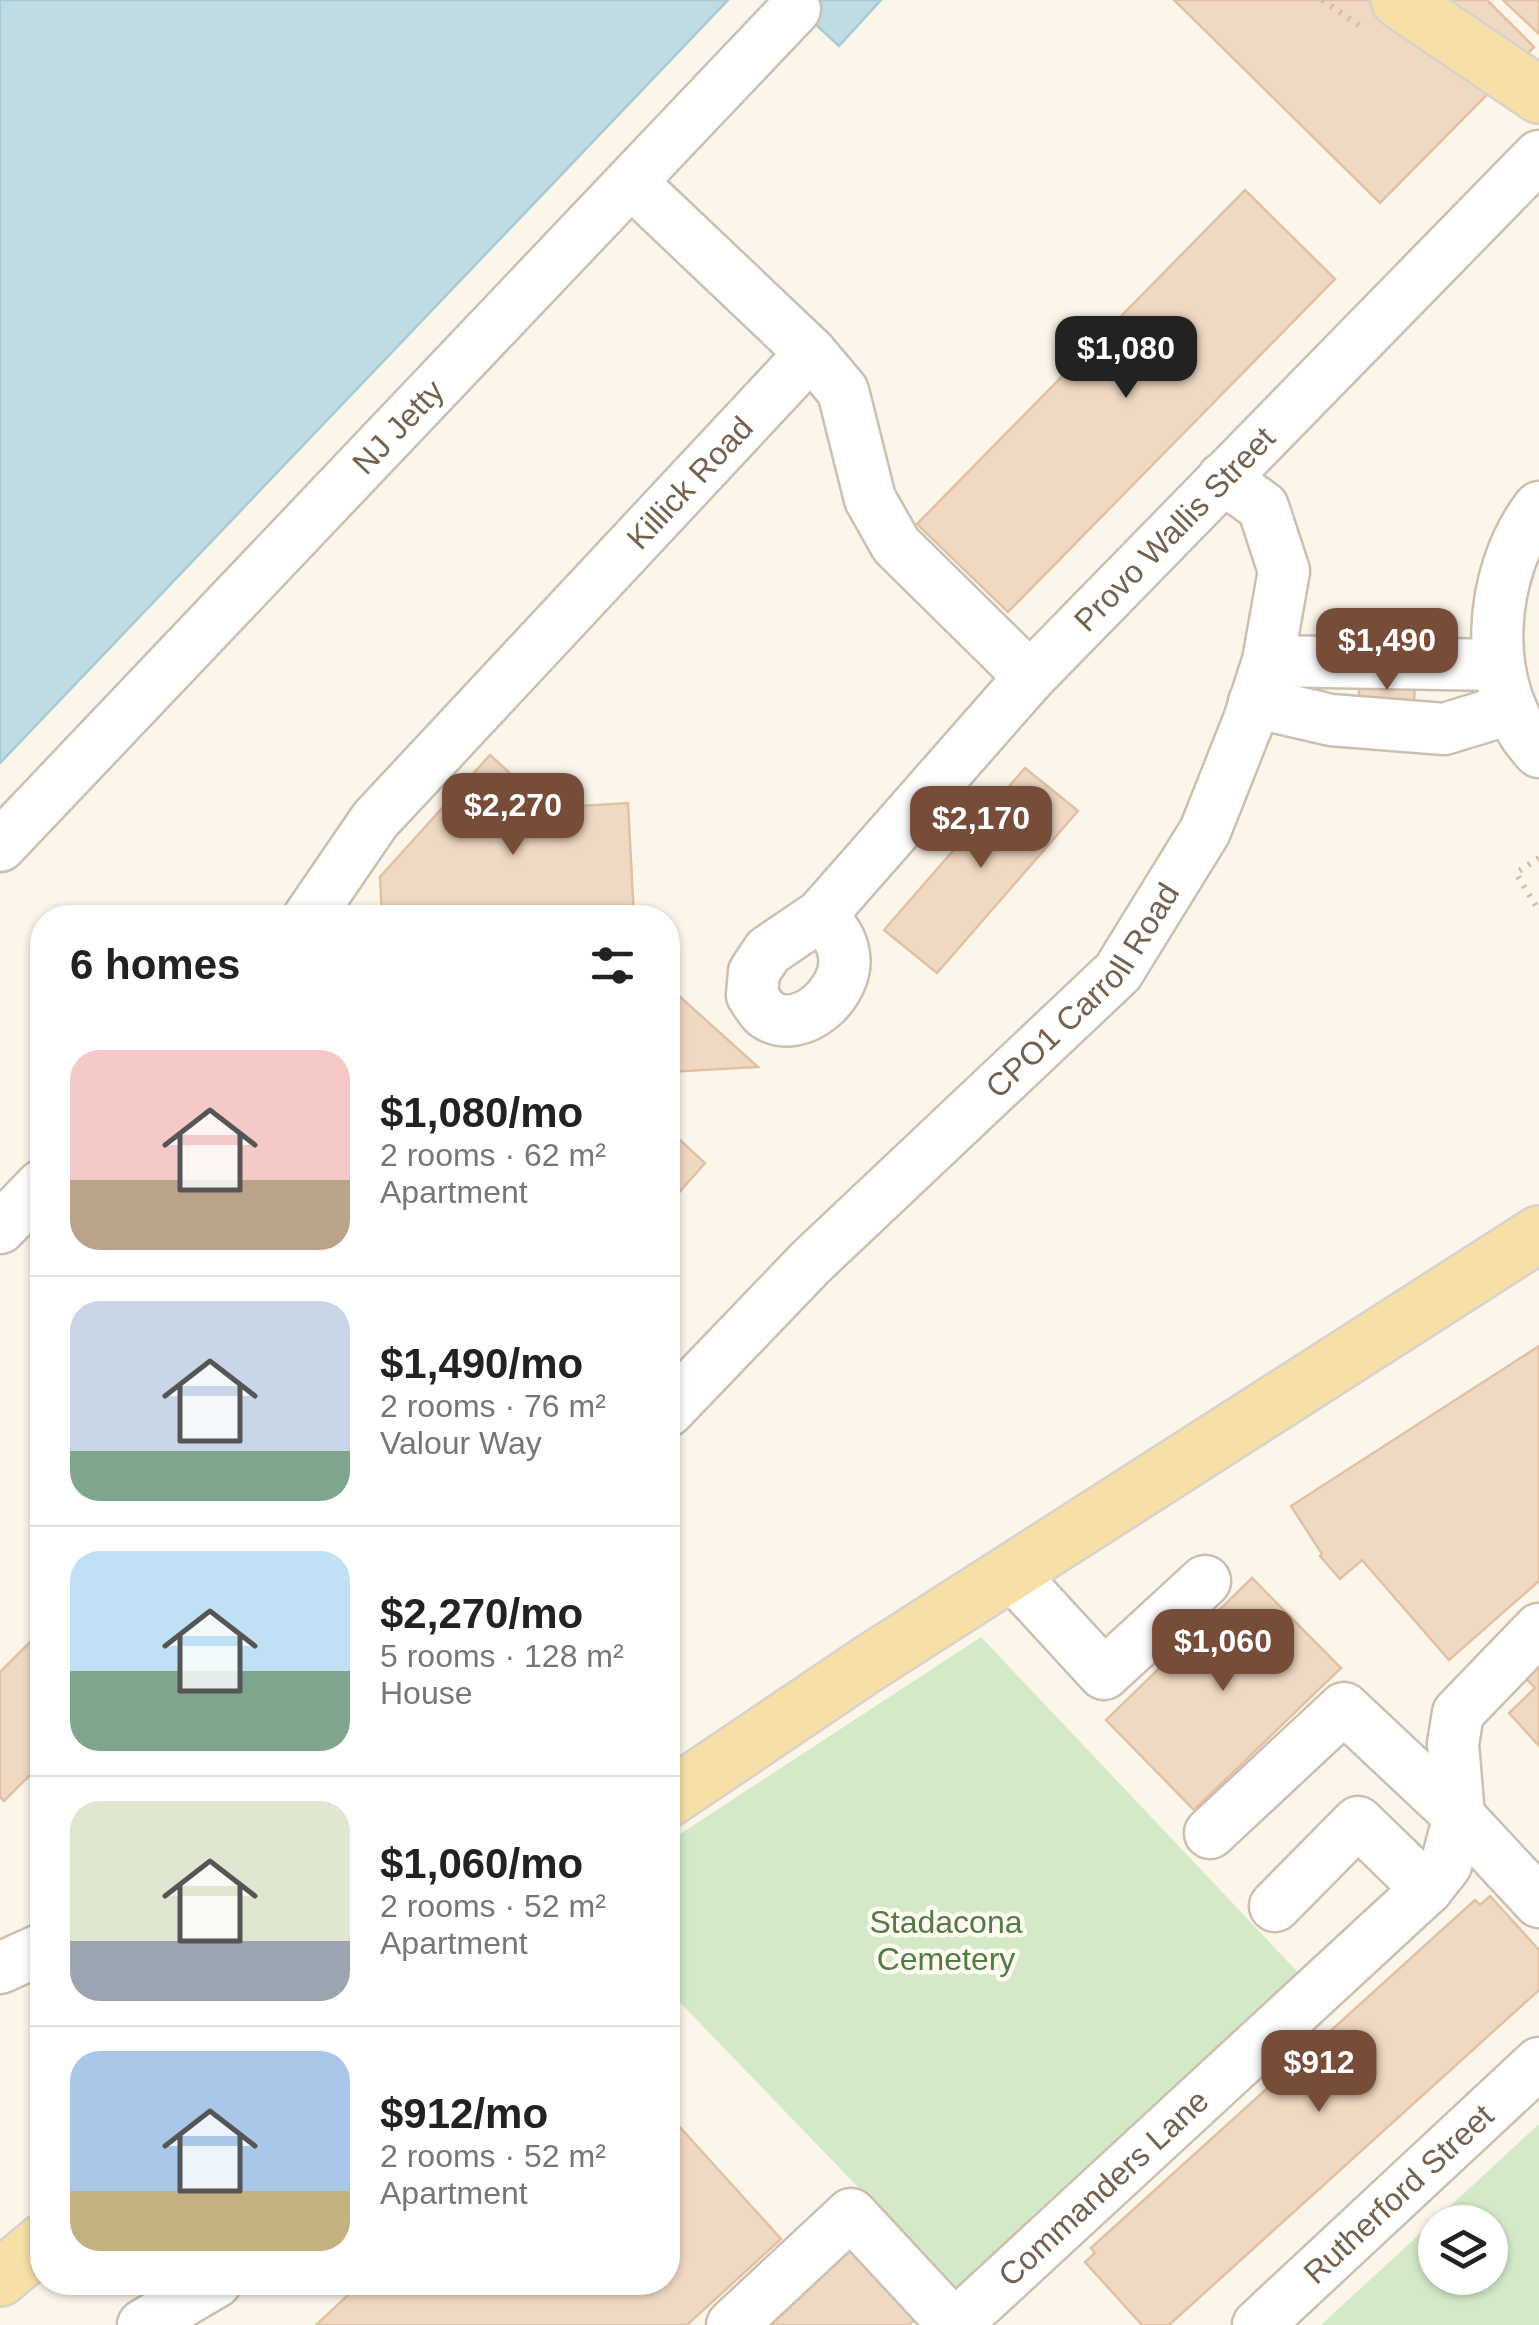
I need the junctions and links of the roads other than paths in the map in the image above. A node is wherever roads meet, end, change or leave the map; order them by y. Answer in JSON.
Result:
{"nodes":[{"id":1,"x":1399,"y":0,"type":"edge"},
{"id":2,"x":796,"y":10,"type":"dead end"},
{"id":3,"x":1539,"y":95,"type":"edge"},
{"id":4,"x":1539,"y":156,"type":"edge"},
{"id":5,"x":631,"y":182,"type":"junction"},
{"id":6,"x":811,"y":354,"type":"junction"},
{"id":7,"x":1224,"y":478,"type":"junction"},
{"id":8,"x":1539,"y":508,"type":"edge"},
{"id":9,"x":1030,"y":677,"type":"junction"},
{"id":10,"x":1261,"y":681,"type":"junction"},
{"id":11,"x":1504,"y":687,"type":"junction"},
{"id":12,"x":1539,"y":752,"type":"edge"},
{"id":13,"x":0,"y":846,"type":"edge"},
{"id":14,"x":317,"y":905,"type":"edge"},
{"id":15,"x":821,"y":915,"type":"dead end"},
{"id":16,"x":30,"y":1197,"type":"edge"},
{"id":17,"x":0,"y":1228,"type":"edge"},
{"id":18,"x":1539,"y":1234,"type":"edge"},
{"id":19,"x":680,"y":1398,"type":"edge"},
{"id":20,"x":1011,"y":1573,"type":"junction"},
{"id":21,"x":1205,"y":1581,"type":"dead end"},
{"id":22,"x":1539,"y":1629,"type":"edge"},
{"id":23,"x":680,"y":1791,"type":"edge"},
{"id":24,"x":1459,"y":1816,"type":"junction"},
{"id":25,"x":1210,"y":1832,"type":"dead end"},
{"id":26,"x":1428,"y":1889,"type":"junction"},
{"id":27,"x":1539,"y":1902,"type":"edge"},
{"id":28,"x":1276,"y":1906,"type":"dead end"},
{"id":29,"x":30,"y":1954,"type":"edge"},
{"id":30,"x":0,"y":1968,"type":"edge"},
{"id":31,"x":1539,"y":2063,"type":"edge"},
{"id":32,"x":30,"y":2252,"type":"edge"},
{"id":33,"x":0,"y":2278,"type":"edge"},
{"id":34,"x":194,"y":2295,"type":"edge"},
{"id":35,"x":143,"y":2325,"type":"edge"},
{"id":36,"x":732,"y":2325,"type":"edge"},
{"id":37,"x":955,"y":2325,"type":"edge"},
{"id":38,"x":1258,"y":2325,"type":"edge"}],
"edges":[{"from":1,"to":3,"type":"main road"},
{"from":2,"to":5,"type":"street","name":"NJ Jetty"},
{"from":4,"to":7,"type":"street","name":"Provo Wallis Street"},
{"from":5,"to":6,"type":"street"},
{"from":5,"to":13,"type":"street","name":"NJ Jetty"},
{"from":6,"to":9,"type":"street"},
{"from":6,"to":14,"type":"street","name":"Killick Road"},
{"from":7,"to":9,"type":"street","name":"Provo Wallis Street"},
{"from":7,"to":10,"type":"street","name":"CPO1 Carroll Road"},
{"from":8,"to":11,"type":"street"},
{"from":9,"to":15,"type":"street","name":"Provo Wallis Street"},
{"from":10,"to":11,"type":"street"},
{"from":10,"to":19,"type":"street","name":"CPO1 Carroll Road"},
{"from":11,"to":12,"type":"street"},
{"from":16,"to":17,"type":"street"},
{"from":18,"to":20,"type":"main road"},
{"from":20,"to":21,"type":"street"},
{"from":20,"to":23,"type":"main road"},
{"from":22,"to":24,"type":"street","name":"Commanders Lane"},
{"from":24,"to":25,"type":"street"},
{"from":24,"to":26,"type":"street","name":"Commanders Lane"},
{"from":24,"to":27,"type":"street"},
{"from":26,"to":28,"type":"street"},
{"from":26,"to":37,"type":"street","name":"Commanders Lane"},
{"from":29,"to":30,"type":"street"},
{"from":31,"to":38,"type":"street","name":"Rutherford Street"},
{"from":32,"to":33,"type":"main road"},
{"from":34,"to":35,"type":"street"},
{"from":36,"to":37,"type":"street"}]}
